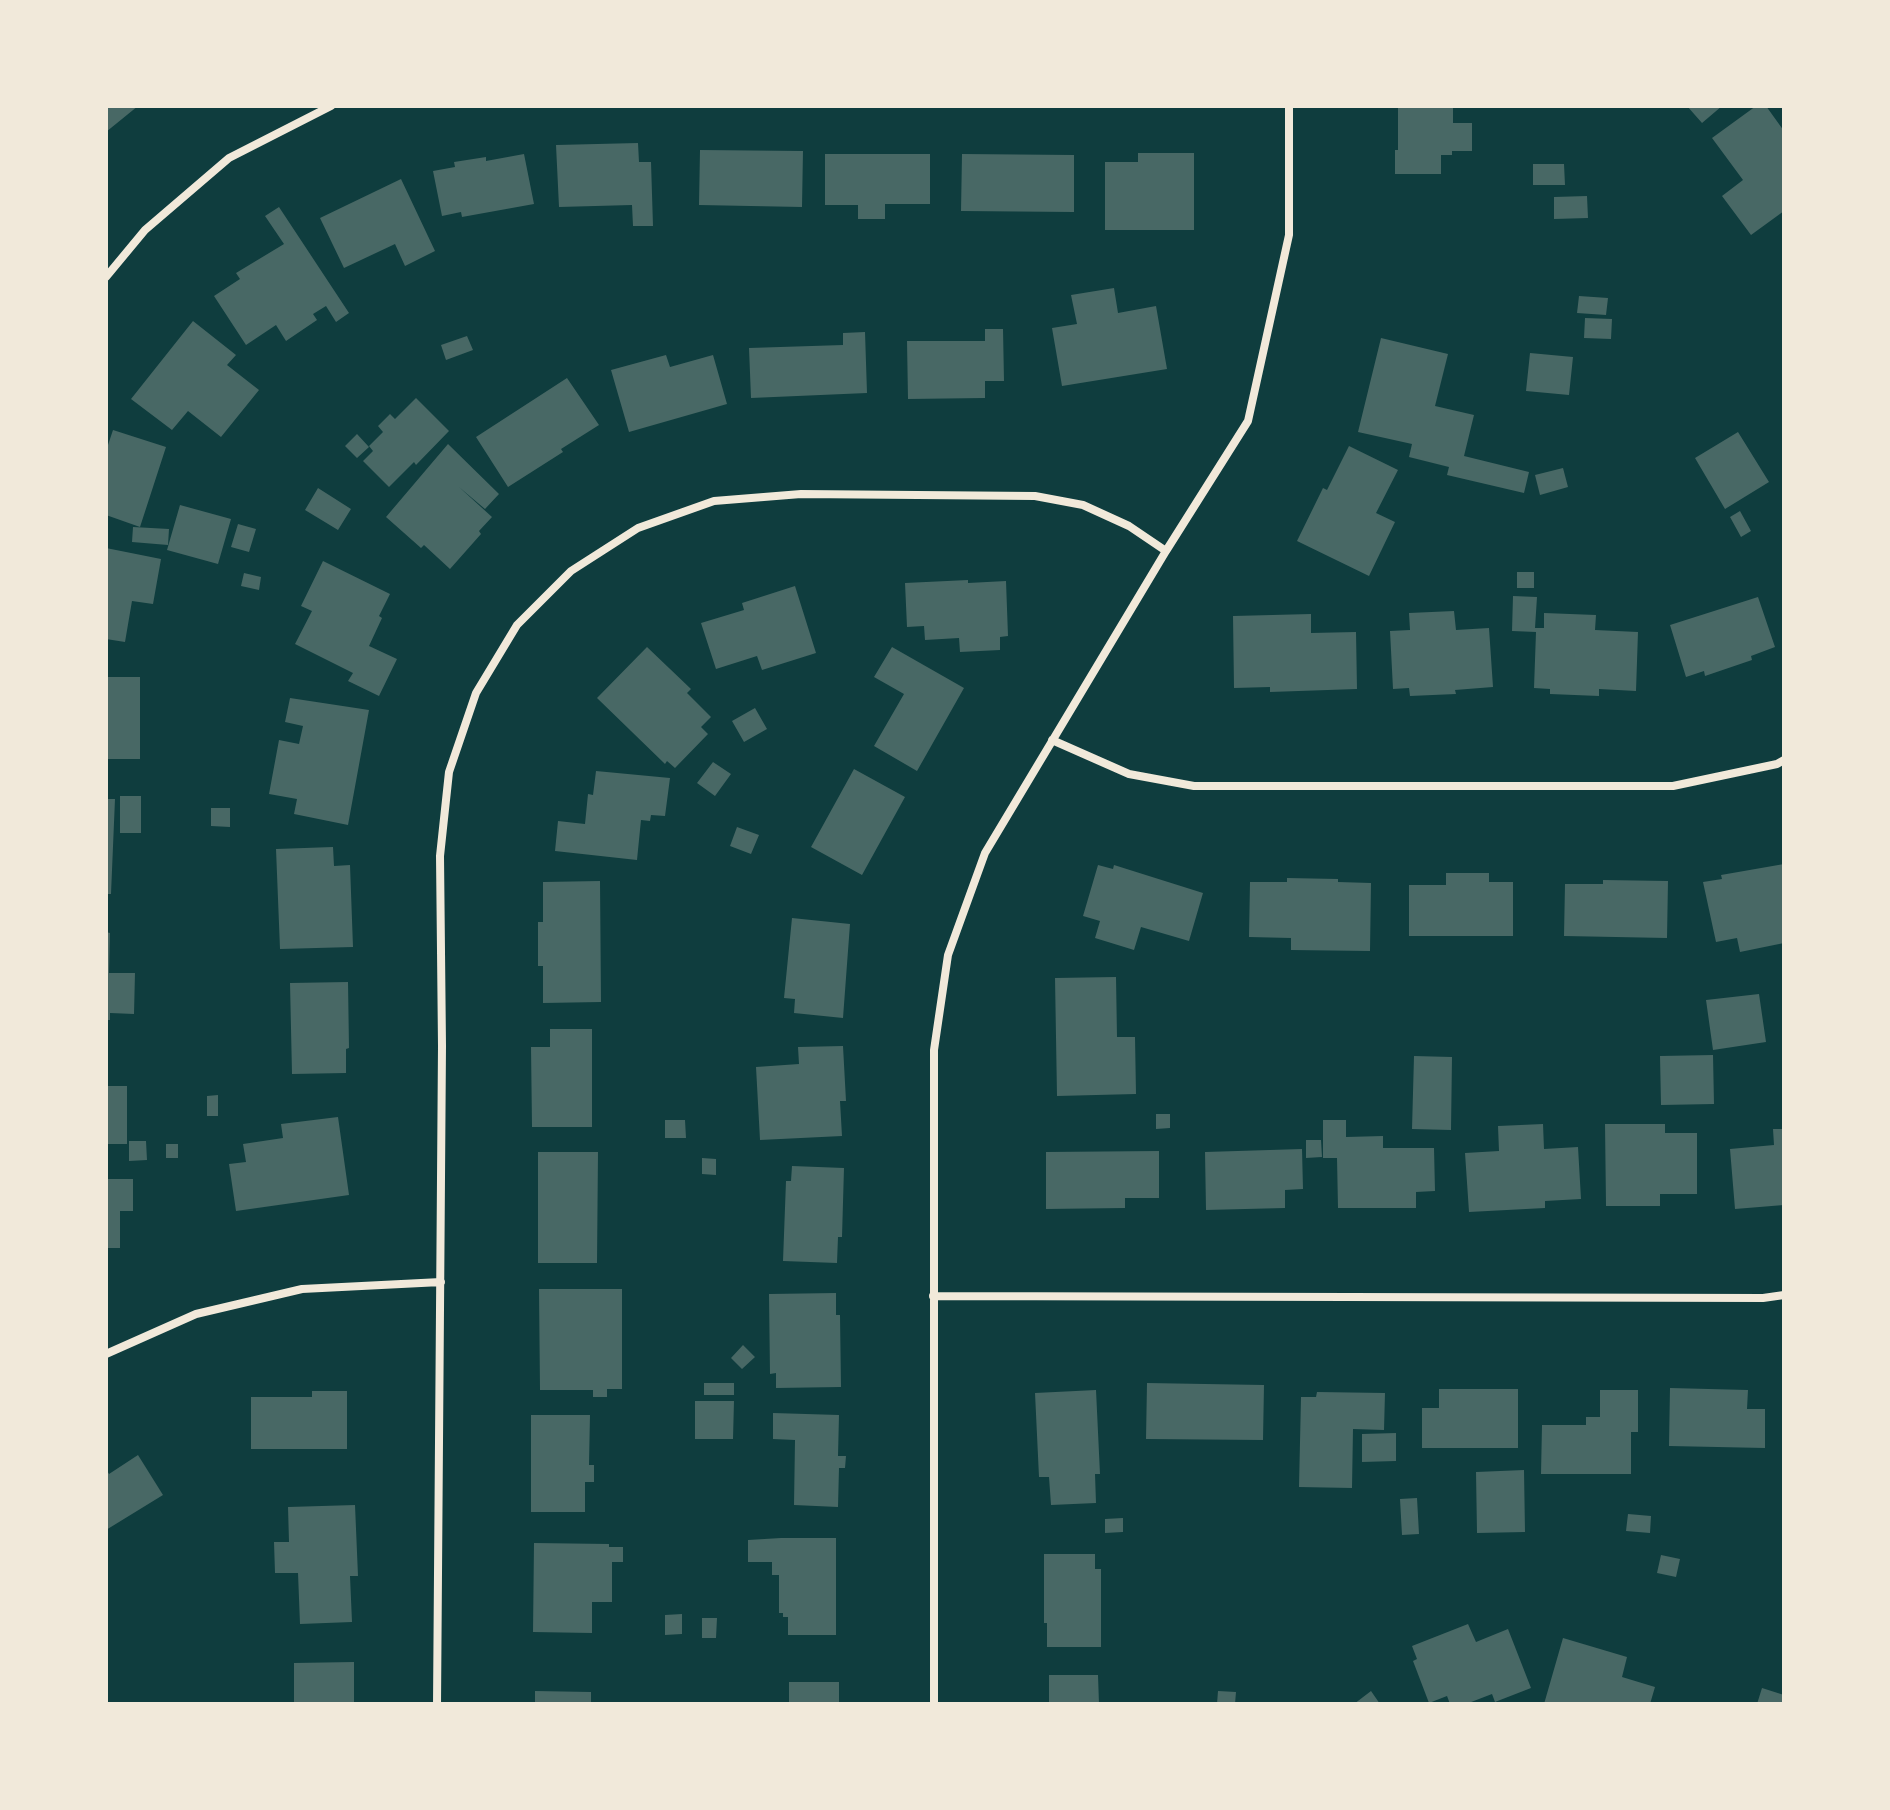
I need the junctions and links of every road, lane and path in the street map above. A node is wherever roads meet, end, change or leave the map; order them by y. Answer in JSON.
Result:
{"nodes":[{"id":1,"x":331,"y":106,"type":"edge"},
{"id":2,"x":1289,"y":106,"type":"edge"},
{"id":3,"x":106,"y":277,"type":"edge"},
{"id":4,"x":1166,"y":551,"type":"junction"},
{"id":5,"x":1052,"y":740,"type":"junction"},
{"id":6,"x":1784,"y":760,"type":"edge"},
{"id":7,"x":441,"y":1282,"type":"junction"},
{"id":8,"x":1784,"y":1295,"type":"edge"},
{"id":9,"x":933,"y":1296,"type":"junction"},
{"id":10,"x":106,"y":1354,"type":"edge"},
{"id":11,"x":437,"y":1704,"type":"edge"},
{"id":12,"x":934,"y":1704,"type":"edge"}],
"edges":[{"from":1,"to":3,"type":"street"},
{"from":2,"to":4,"type":"street"},
{"from":4,"to":5,"type":"street"},
{"from":4,"to":7,"type":"street"},
{"from":5,"to":6,"type":"street"},
{"from":5,"to":9,"type":"street"},
{"from":7,"to":10,"type":"street"},
{"from":7,"to":11,"type":"street"},
{"from":8,"to":9,"type":"street"},
{"from":9,"to":12,"type":"street"}]}
